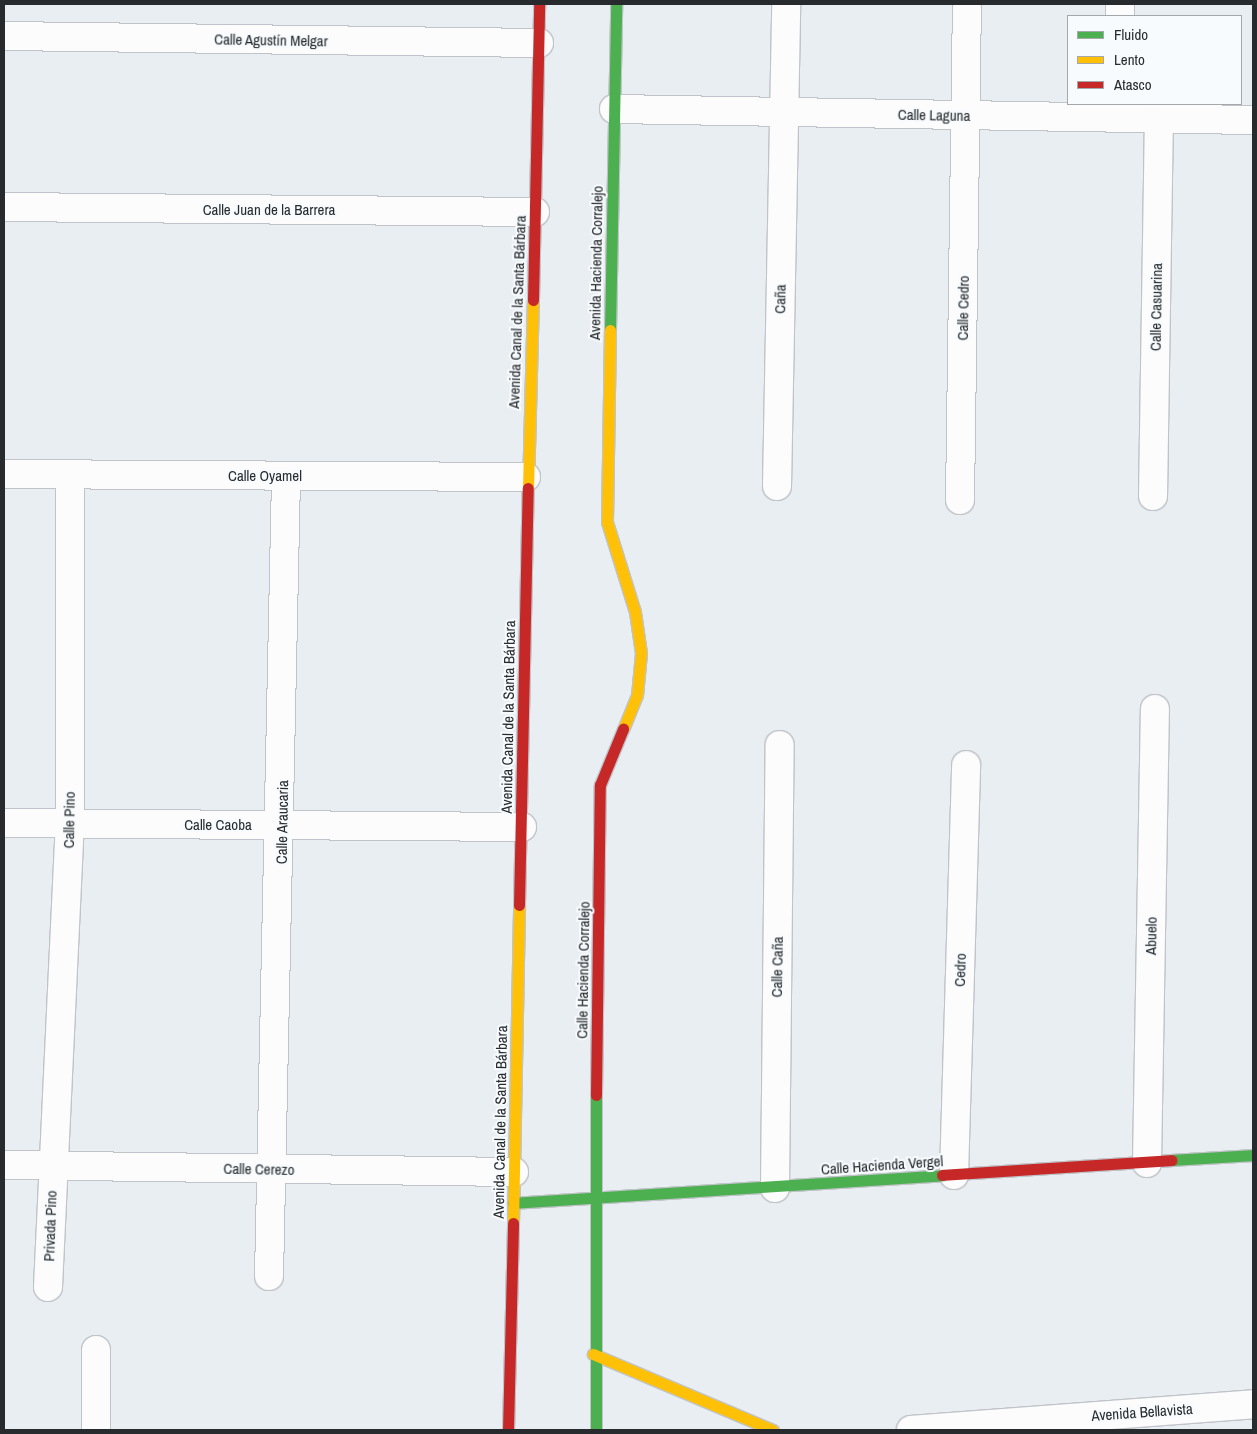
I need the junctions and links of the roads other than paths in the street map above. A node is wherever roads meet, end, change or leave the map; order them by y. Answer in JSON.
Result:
{"nodes":[{"id":1,"x":540,"y":4,"type":"edge"},
{"id":2,"x":616,"y":4,"type":"edge"},
{"id":3,"x":786,"y":4,"type":"edge"},
{"id":4,"x":967,"y":8,"type":"dead end"},
{"id":5,"x":4,"y":36,"type":"edge"},
{"id":6,"x":539,"y":43,"type":"junction"},
{"id":7,"x":614,"y":109,"type":"junction"},
{"id":8,"x":1117,"y":111,"type":"edge"},
{"id":9,"x":783,"y":113,"type":"junction"},
{"id":10,"x":966,"y":115,"type":"junction"},
{"id":11,"x":1159,"y":119,"type":"junction"},
{"id":12,"x":1253,"y":120,"type":"edge"},
{"id":13,"x":4,"y":208,"type":"edge"},
{"id":14,"x":535,"y":212,"type":"junction"},
{"id":15,"x":4,"y":474,"type":"edge"},
{"id":16,"x":70,"y":474,"type":"junction"},
{"id":17,"x":286,"y":476,"type":"junction"},
{"id":18,"x":526,"y":477,"type":"junction"},
{"id":19,"x":777,"y":486,"type":"dead end"},
{"id":20,"x":1153,"y":496,"type":"dead end"},
{"id":21,"x":960,"y":500,"type":"dead end"},
{"id":22,"x":607,"y":522,"type":"joint"},
{"id":23,"x":1155,"y":709,"type":"dead end"},
{"id":24,"x":780,"y":746,"type":"dead end"},
{"id":25,"x":966,"y":765,"type":"dead end"},
{"id":26,"x":4,"y":823,"type":"edge"},
{"id":27,"x":70,"y":824,"type":"junction"},
{"id":28,"x":282,"y":825,"type":"junction"},
{"id":29,"x":522,"y":827,"type":"junction"},
{"id":30,"x":1253,"y":1155,"type":"edge"},
{"id":31,"x":1147,"y":1163,"type":"junction"},
{"id":32,"x":4,"y":1165,"type":"edge"},
{"id":33,"x":52,"y":1166,"type":"junction"},
{"id":34,"x":271,"y":1169,"type":"junction"},
{"id":35,"x":514,"y":1172,"type":"junction"},
{"id":36,"x":954,"y":1175,"type":"junction"},
{"id":37,"x":775,"y":1188,"type":"junction"},
{"id":38,"x":595,"y":1201,"type":"junction"},
{"id":39,"x":513,"y":1203,"type":"junction"},
{"id":40,"x":269,"y":1276,"type":"dead end"},
{"id":41,"x":48,"y":1287,"type":"dead end"},
{"id":42,"x":96,"y":1350,"type":"dead end"},
{"id":43,"x":593,"y":1354,"type":"junction"},
{"id":44,"x":1253,"y":1404,"type":"edge"},
{"id":45,"x":96,"y":1430,"type":"edge"},
{"id":46,"x":508,"y":1430,"type":"edge"},
{"id":47,"x":596,"y":1430,"type":"edge"},
{"id":48,"x":773,"y":1430,"type":"edge"},
{"id":49,"x":911,"y":1430,"type":"edge"}],
"edges":[{"from":1,"to":6,"type":"main road","name":"Avenida Canal de la Santa Bárbara"},
{"from":2,"to":7,"type":"main road","name":"Avenida Hacienda Corralejo"},
{"from":3,"to":9,"type":"street","name":"Caña"},
{"from":4,"to":10,"type":"street","name":"Calle Cedro"},
{"from":5,"to":6,"type":"street","name":"Calle Agustín Melgar"},
{"from":6,"to":14,"type":"main road","name":"Avenida Canal de la Santa Bárbara"},
{"from":7,"to":9,"type":"street","name":"Calle Laguna"},
{"from":7,"to":22,"type":"main road","name":"Avenida Hacienda Corralejo"},
{"from":8,"to":10,"type":"street","name":"Calle Laguna"},
{"from":8,"to":11,"type":"street","name":"Calle Laguna"},
{"from":9,"to":10,"type":"street","name":"Calle Laguna"},
{"from":9,"to":19,"type":"street","name":"Caña"},
{"from":10,"to":21,"type":"street","name":"Calle Cedro"},
{"from":11,"to":12,"type":"street","name":"Calle Laguna"},
{"from":11,"to":20,"type":"street","name":"Calle Casuarina"},
{"from":13,"to":14,"type":"street","name":"Calle Juan de la Barrera"},
{"from":14,"to":18,"type":"main road","name":"Avenida Canal de la Santa Bárbara"},
{"from":15,"to":16,"type":"street","name":"Calle Oyamel"},
{"from":16,"to":17,"type":"street","name":"Calle Oyamel"},
{"from":16,"to":27,"type":"street","name":"Calle Pino"},
{"from":17,"to":18,"type":"street","name":"Calle Oyamel"},
{"from":17,"to":28,"type":"street","name":"Calle Araucaria"},
{"from":18,"to":29,"type":"main road","name":"Avenida Canal de la Santa Bárbara"},
{"from":22,"to":38,"type":"main road","name":"Calle Hacienda Corralejo"},
{"from":23,"to":31,"type":"street","name":"Abuelo"},
{"from":24,"to":37,"type":"street","name":"Calle Caña"},
{"from":25,"to":36,"type":"street","name":"Cedro"},
{"from":26,"to":27,"type":"street","name":"Calle Caoba"},
{"from":27,"to":28,"type":"street","name":"Calle Caoba"},
{"from":27,"to":33,"type":"street","name":"Calle Pino"},
{"from":28,"to":29,"type":"street","name":"Calle Caoba"},
{"from":28,"to":34,"type":"street","name":"Calle Araucaria"},
{"from":29,"to":35,"type":"main road","name":"Avenida Canal de la Santa Bárbara"},
{"from":30,"to":31,"type":"main road","name":"Calle Hacienda Vergel"},
{"from":31,"to":36,"type":"main road","name":"Calle Hacienda Vergel"},
{"from":32,"to":33,"type":"street","name":"Calle Cerezo"},
{"from":33,"to":34,"type":"street","name":"Calle Cerezo"},
{"from":33,"to":41,"type":"street","name":"Privada Pino"},
{"from":34,"to":35,"type":"street","name":"Calle Cerezo"},
{"from":34,"to":40,"type":"street","name":"Calle Araucaria"},
{"from":35,"to":39,"type":"main road","name":"Avenida Canal de la Santa Bárbara"},
{"from":36,"to":37,"type":"main road","name":"Calle Hacienda Vergel"},
{"from":37,"to":38,"type":"main road","name":"Calle Hacienda Vergel"},
{"from":38,"to":39,"type":"main road","name":"Calle Hacienda Vergel"},
{"from":38,"to":43,"type":"main road","name":"Calle Hacienda Corralejo"},
{"from":39,"to":46,"type":"main road","name":"Avenida Canal de la Santa Bárbara"},
{"from":42,"to":45,"type":"street"},
{"from":43,"to":47,"type":"main road","name":"Calle Hacienda Corralejo"},
{"from":43,"to":48,"type":"main road"},
{"from":44,"to":49,"type":"street","name":"Avenida Bellavista"}]}
